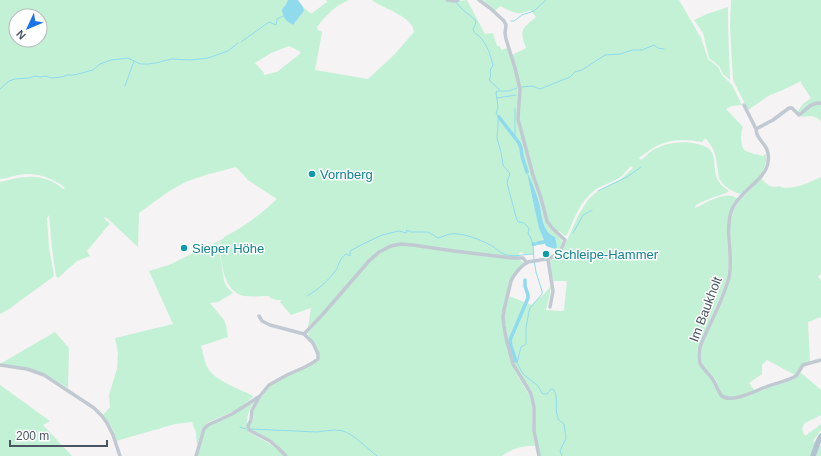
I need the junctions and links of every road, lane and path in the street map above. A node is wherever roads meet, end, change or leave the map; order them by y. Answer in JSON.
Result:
{"nodes":[{"id":1,"x":447,"y":0,"type":"edge"},
{"id":2,"x":456,"y":0,"type":"edge"},
{"id":3,"x":479,"y":0,"type":"edge"},
{"id":4,"x":821,"y":103,"type":"edge"},
{"id":5,"x":744,"y":105,"type":"dead end"},
{"id":6,"x":756,"y":129,"type":"junction"},
{"id":7,"x":548,"y":260,"type":"junction"},
{"id":8,"x":527,"y":262,"type":"junction"},
{"id":9,"x":550,"y":307,"type":"dead end"},
{"id":10,"x":259,"y":316,"type":"dead end"},
{"id":11,"x":304,"y":334,"type":"junction"},
{"id":12,"x":821,"y":360,"type":"edge"},
{"id":13,"x":0,"y":365,"type":"edge"},
{"id":14,"x":260,"y":396,"type":"junction"},
{"id":15,"x":821,"y":436,"type":"edge"},
{"id":16,"x":120,"y":456,"type":"edge"},
{"id":17,"x":196,"y":456,"type":"edge"},
{"id":18,"x":286,"y":456,"type":"edge"},
{"id":19,"x":538,"y":456,"type":"edge"},
{"id":20,"x":813,"y":456,"type":"edge"}],
"edges":[{"from":1,"to":2,"type":"street"},
{"from":3,"to":7,"type":"street"},
{"from":4,"to":6,"type":"street"},
{"from":5,"to":6,"type":"street","name":"Im Baukholt"},
{"from":6,"to":12,"type":"street","name":"Im Baukholt"},
{"from":7,"to":8,"type":"street"},
{"from":7,"to":9,"type":"street"},
{"from":8,"to":11,"type":"street"},
{"from":8,"to":19,"type":"street"},
{"from":10,"to":11,"type":"street"},
{"from":11,"to":14,"type":"street"},
{"from":13,"to":16,"type":"street"},
{"from":14,"to":17,"type":"street"},
{"from":14,"to":18,"type":"street"},
{"from":15,"to":20,"type":"main road"}]}
